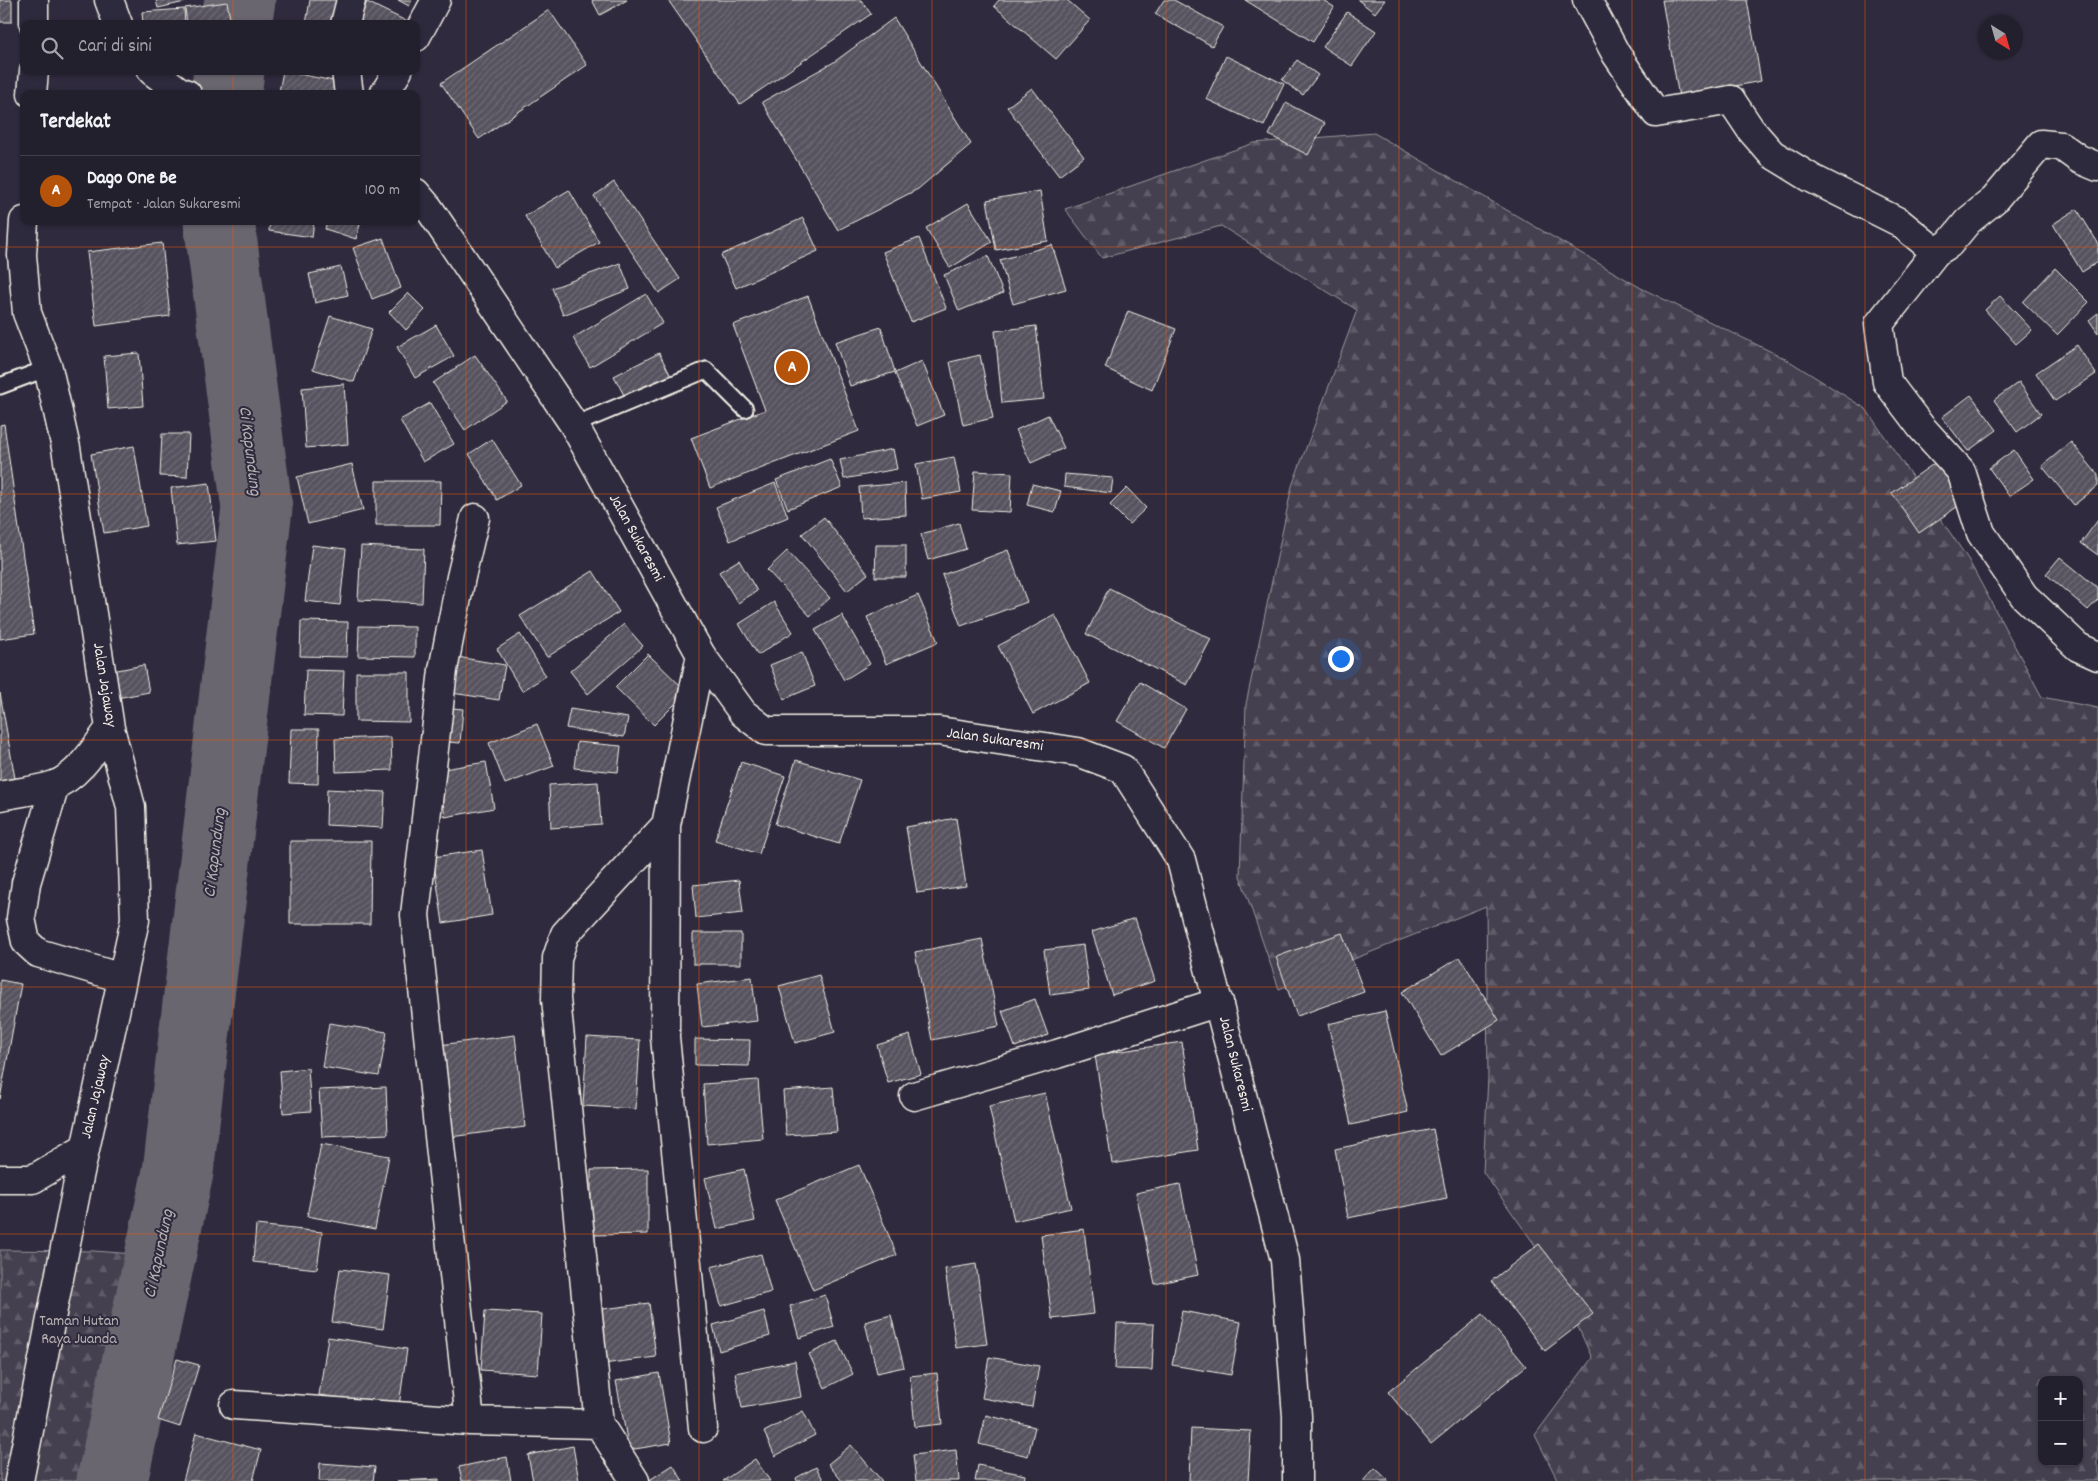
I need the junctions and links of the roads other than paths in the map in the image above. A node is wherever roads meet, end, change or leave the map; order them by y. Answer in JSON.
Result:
{"nodes":[{"id":1,"x":34,"y":0,"type":"edge"},
{"id":2,"x":109,"y":0,"type":"edge"},
{"id":3,"x":351,"y":0,"type":"edge"},
{"id":4,"x":436,"y":0,"type":"edge"},
{"id":5,"x":1586,"y":0,"type":"edge"},
{"id":6,"x":34,"y":20,"type":"edge"},
{"id":7,"x":116,"y":20,"type":"edge"},
{"id":8,"x":346,"y":20,"type":"edge"},
{"id":9,"x":420,"y":29,"type":"edge"},
{"id":10,"x":34,"y":75,"type":"edge"},
{"id":11,"x":158,"y":75,"type":"edge"},
{"id":12,"x":347,"y":75,"type":"edge"},
{"id":13,"x":396,"y":75,"type":"edge"},
{"id":14,"x":32,"y":90,"type":"edge"},
{"id":15,"x":180,"y":90,"type":"edge"},
{"id":16,"x":348,"y":90,"type":"edge"},
{"id":17,"x":386,"y":90,"type":"edge"},
{"id":18,"x":2098,"y":167,"type":"edge"},
{"id":19,"x":420,"y":198,"type":"edge"},
{"id":20,"x":24,"y":225,"type":"edge"},
{"id":21,"x":1936,"y":252,"type":"junction"},
{"id":22,"x":48,"y":368,"type":"junction"},
{"id":23,"x":0,"y":386,"type":"edge"},
{"id":24,"x":745,"y":409,"type":"dead end"},
{"id":25,"x":574,"y":425,"type":"junction"},
{"id":26,"x":475,"y":518,"type":"dead end"},
{"id":27,"x":701,"y":655,"type":"junction"},
{"id":28,"x":2098,"y":656,"type":"edge"},
{"id":29,"x":110,"y":728,"type":"junction"},
{"id":30,"x":55,"y":785,"type":"junction"},
{"id":31,"x":0,"y":796,"type":"edge"},
{"id":32,"x":666,"y":825,"type":"junction"},
{"id":33,"x":122,"y":978,"type":"junction"},
{"id":34,"x":1219,"y":1002,"type":"junction"},
{"id":35,"x":914,"y":1096,"type":"dead end"},
{"id":36,"x":84,"y":1149,"type":"junction"},
{"id":37,"x":0,"y":1179,"type":"edge"},
{"id":38,"x":234,"y":1405,"type":"dead end"},
{"id":39,"x":470,"y":1422,"type":"junction"},
{"id":40,"x":599,"y":1424,"type":"junction"},
{"id":41,"x":702,"y":1428,"type":"dead end"},
{"id":42,"x":19,"y":1481,"type":"edge"},
{"id":43,"x":635,"y":1481,"type":"edge"},
{"id":44,"x":1297,"y":1481,"type":"edge"}],
"edges":[{"from":1,"to":6,"type":"street"},
{"from":2,"to":7,"type":"street"},
{"from":3,"to":8,"type":"street"},
{"from":4,"to":9,"type":"street"},
{"from":5,"to":21,"type":"street"},
{"from":10,"to":14,"type":"street"},
{"from":11,"to":15,"type":"street"},
{"from":12,"to":16,"type":"street"},
{"from":13,"to":17,"type":"street"},
{"from":18,"to":21,"type":"street"},
{"from":19,"to":25,"type":"street","name":"Jalan Sukaresmi"},
{"from":20,"to":22,"type":"street","name":"Jalan Jajaway"},
{"from":21,"to":28,"type":"street"},
{"from":22,"to":23,"type":"lane"},
{"from":22,"to":29,"type":"street","name":"Jalan Jajaway"},
{"from":24,"to":25,"type":"lane"},
{"from":25,"to":27,"type":"street","name":"Jalan Sukaresmi"},
{"from":26,"to":39,"type":"street"},
{"from":27,"to":32,"type":"street"},
{"from":27,"to":34,"type":"street","name":"Jalan Sukaresmi"},
{"from":29,"to":30,"type":"street"},
{"from":29,"to":33,"type":"street","name":"Jalan Jajaway"},
{"from":30,"to":31,"type":"street"},
{"from":30,"to":33,"type":"street"},
{"from":32,"to":40,"type":"street"},
{"from":32,"to":41,"type":"street"},
{"from":33,"to":36,"type":"street","name":"Jalan Jajaway"},
{"from":34,"to":35,"type":"street"},
{"from":34,"to":44,"type":"street","name":"Jalan Sukaresmi"},
{"from":36,"to":37,"type":"street"},
{"from":36,"to":42,"type":"street","name":"Jalan Jajaway"},
{"from":38,"to":39,"type":"street"},
{"from":39,"to":40,"type":"street"},
{"from":40,"to":43,"type":"street"}]}
